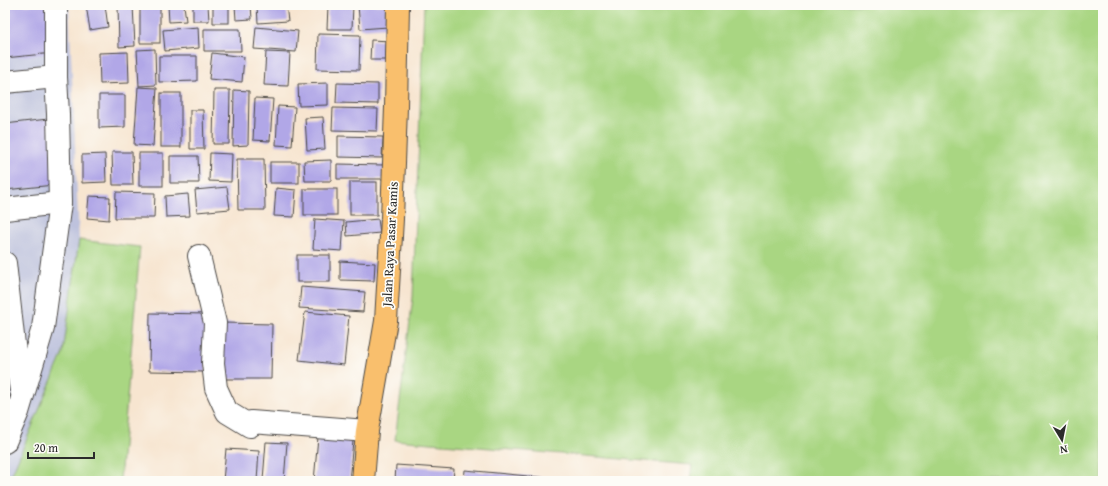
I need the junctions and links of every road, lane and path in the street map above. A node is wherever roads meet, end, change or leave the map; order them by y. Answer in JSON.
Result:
{"nodes":[{"id":1,"x":56,"y":5,"type":"edge"},
{"id":2,"x":398,"y":5,"type":"edge"},
{"id":3,"x":56,"y":77,"type":"junction"},
{"id":4,"x":5,"y":82,"type":"edge"},
{"id":5,"x":60,"y":203,"type":"junction"},
{"id":6,"x":5,"y":208,"type":"edge"},
{"id":7,"x":199,"y":256,"type":"dead end"},
{"id":8,"x":5,"y":263,"type":"edge"},
{"id":9,"x":9,"y":345,"type":"edge"},
{"id":10,"x":22,"y":396,"type":"junction"},
{"id":11,"x":367,"y":431,"type":"junction"},
{"id":12,"x":5,"y":442,"type":"edge"},
{"id":13,"x":363,"y":481,"type":"edge"}],
"edges":[{"from":1,"to":3,"type":"street"},
{"from":2,"to":11,"type":"main road","name":"Jalan Raya Pasar Kamis"},
{"from":3,"to":4,"type":"street"},
{"from":3,"to":5,"type":"street"},
{"from":5,"to":6,"type":"street"},
{"from":5,"to":10,"type":"street"},
{"from":7,"to":11,"type":"street"},
{"from":8,"to":9,"type":"street"},
{"from":9,"to":10,"type":"street"},
{"from":10,"to":12,"type":"street"},
{"from":11,"to":13,"type":"main road","name":"Jalan Raya Pasar Kamis"}]}
